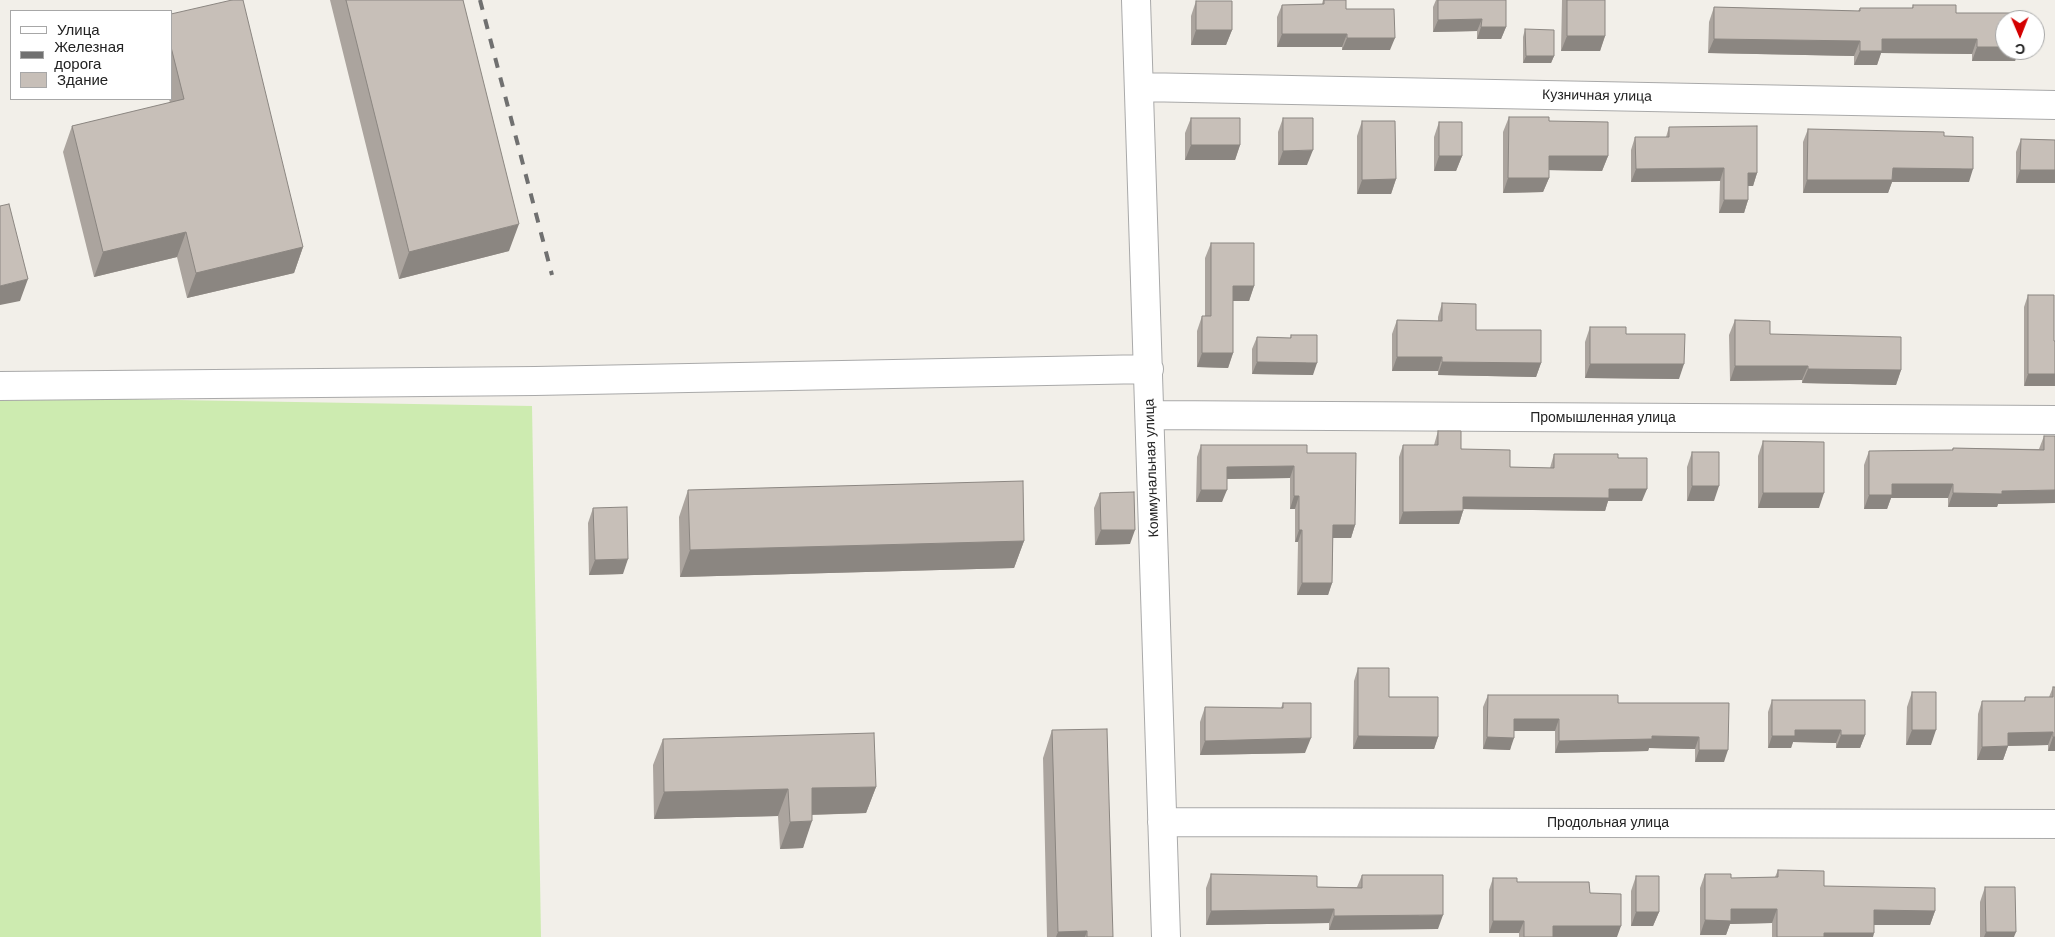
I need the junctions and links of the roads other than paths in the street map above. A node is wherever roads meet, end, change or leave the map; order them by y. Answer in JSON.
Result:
{"nodes":[{"id":1,"x":1136,"y":0,"type":"edge"},
{"id":2,"x":1139,"y":86,"type":"junction"},
{"id":3,"x":2055,"y":105,"type":"edge"},
{"id":4,"x":1149,"y":369,"type":"junction"},
{"id":5,"x":0,"y":386,"type":"edge"},
{"id":6,"x":1150,"y":415,"type":"junction"},
{"id":7,"x":2055,"y":420,"type":"edge"},
{"id":8,"x":1162,"y":822,"type":"junction"},
{"id":9,"x":2055,"y":824,"type":"edge"},
{"id":10,"x":1166,"y":937,"type":"edge"}],
"edges":[{"from":1,"to":2,"type":"street","name":"Коммунальная улица"},
{"from":2,"to":3,"type":"street","name":"Кузничная улица"},
{"from":2,"to":4,"type":"street","name":"Коммунальная улица"},
{"from":4,"to":5,"type":"street"},
{"from":4,"to":6,"type":"street","name":"Коммунальная улица"},
{"from":6,"to":7,"type":"street","name":"Промышленная улица"},
{"from":6,"to":8,"type":"street","name":"Коммунальная улица"},
{"from":8,"to":9,"type":"street","name":"Продольная улица"},
{"from":8,"to":10,"type":"street","name":"Коммунальная улица"}]}
